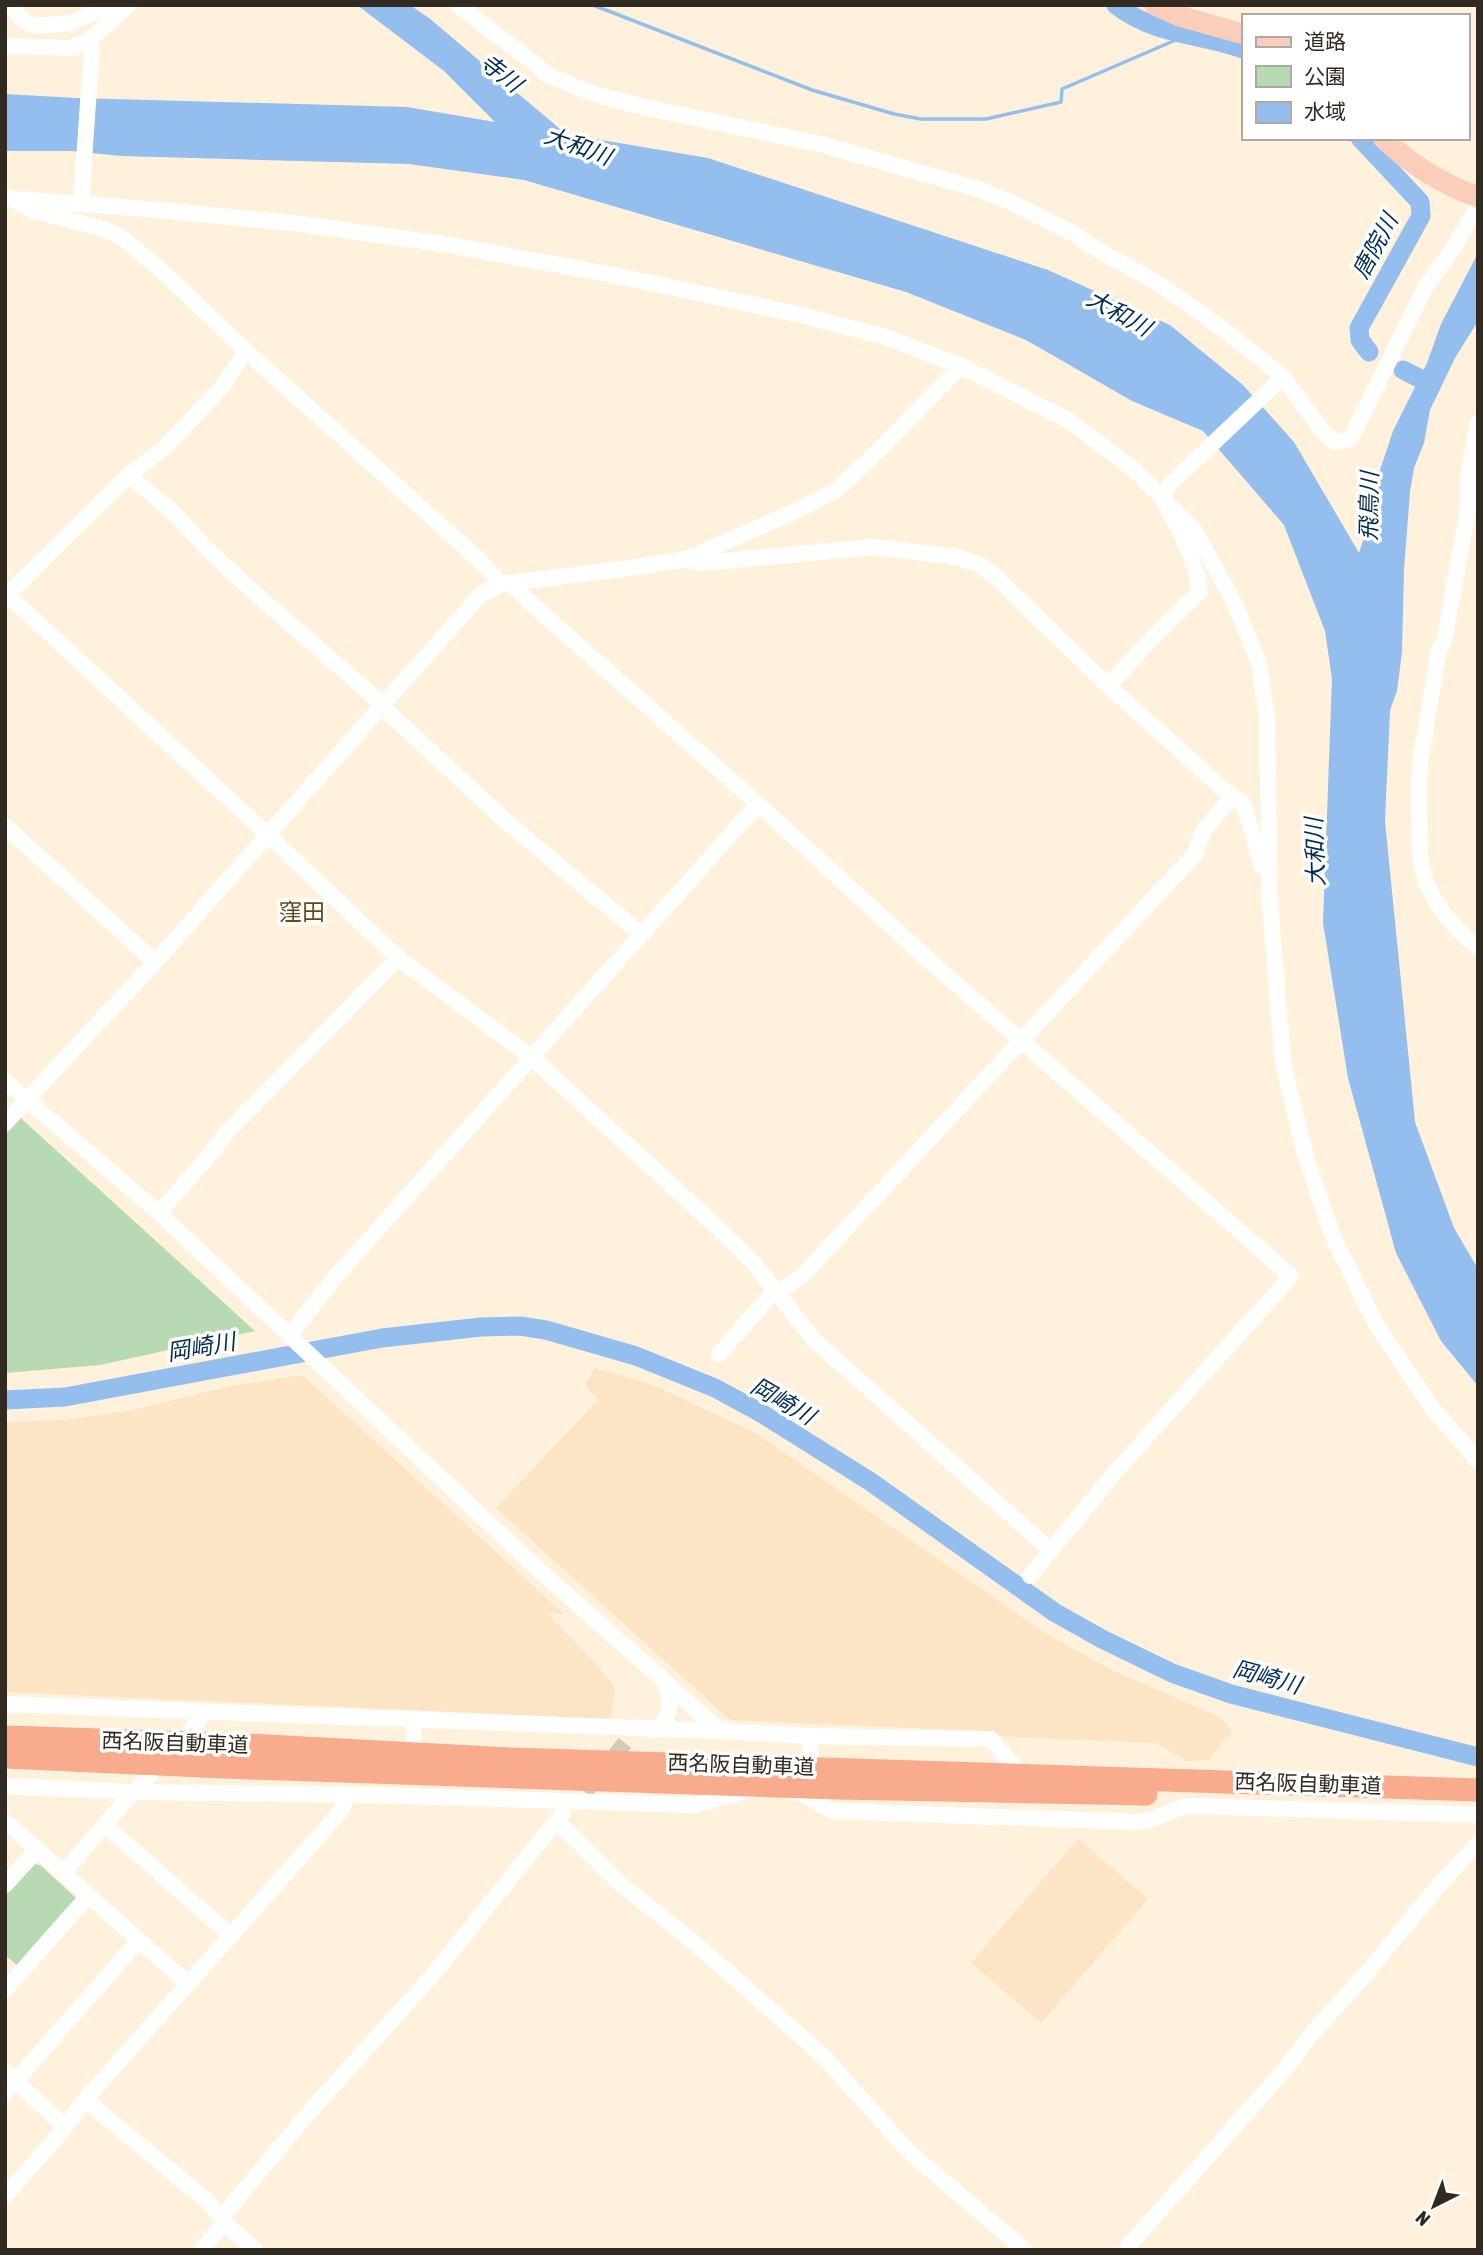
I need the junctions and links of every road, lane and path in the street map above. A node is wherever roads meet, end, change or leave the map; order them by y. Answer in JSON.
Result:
{"nodes":[{"id":1,"x":11,"y":5,"type":"edge"},
{"id":2,"x":113,"y":5,"type":"edge"},
{"id":3,"x":129,"y":5,"type":"edge"},
{"id":4,"x":457,"y":5,"type":"edge"},
{"id":5,"x":1155,"y":5,"type":"edge"},
{"id":6,"x":1242,"y":34,"type":"edge"},
{"id":7,"x":88,"y":41,"type":"junction"},
{"id":8,"x":5,"y":46,"type":"edge"},
{"id":9,"x":1385,"y":140,"type":"edge"},
{"id":10,"x":1478,"y":197,"type":"edge"},
{"id":11,"x":6,"y":198,"type":"edge"},
{"id":12,"x":81,"y":200,"type":"junction"},
{"id":13,"x":1478,"y":205,"type":"edge"},
{"id":14,"x":246,"y":351,"type":"junction"},
{"id":15,"x":961,"y":366,"type":"junction"},
{"id":16,"x":1277,"y":383,"type":"junction"},
{"id":17,"x":1478,"y":423,"type":"edge"},
{"id":18,"x":129,"y":475,"type":"junction"},
{"id":19,"x":1164,"y":491,"type":"junction"},
{"id":20,"x":686,"y":559,"type":"junction"},
{"id":21,"x":506,"y":583,"type":"junction"},
{"id":22,"x":7,"y":598,"type":"edge"},
{"id":23,"x":1108,"y":686,"type":"junction"},
{"id":24,"x":382,"y":707,"type":"junction"},
{"id":25,"x":1232,"y":797,"type":"junction"},
{"id":26,"x":758,"y":804,"type":"junction"},
{"id":27,"x":5,"y":826,"type":"edge"},
{"id":28,"x":268,"y":835,"type":"junction"},
{"id":29,"x":1270,"y":904,"type":"junction"},
{"id":30,"x":642,"y":935,"type":"junction"},
{"id":31,"x":1478,"y":947,"type":"edge"},
{"id":32,"x":398,"y":958,"type":"junction"},
{"id":33,"x":155,"y":962,"type":"junction"},
{"id":34,"x":1023,"y":1041,"type":"junction"},
{"id":35,"x":532,"y":1058,"type":"junction"},
{"id":36,"x":5,"y":1081,"type":"edge"},
{"id":37,"x":26,"y":1099,"type":"junction"},
{"id":38,"x":5,"y":1123,"type":"edge"},
{"id":39,"x":159,"y":1213,"type":"junction"},
{"id":40,"x":776,"y":1292,"type":"junction"},
{"id":41,"x":289,"y":1336,"type":"junction"},
{"id":42,"x":719,"y":1354,"type":"dead end"},
{"id":43,"x":1478,"y":1461,"type":"edge"},
{"id":44,"x":1051,"y":1551,"type":"junction"},
{"id":45,"x":1030,"y":1576,"type":"dead end"},
{"id":46,"x":664,"y":1681,"type":"junction"},
{"id":47,"x":5,"y":1704,"type":"edge"},
{"id":48,"x":204,"y":1713,"type":"junction"},
{"id":49,"x":413,"y":1719,"type":"junction"},
{"id":50,"x":652,"y":1730,"type":"junction"},
{"id":51,"x":190,"y":1731,"type":"dead end"},
{"id":52,"x":720,"y":1731,"type":"junction"},
{"id":53,"x":809,"y":1736,"type":"junction"},
{"id":54,"x":5,"y":1737,"type":"edge"},
{"id":55,"x":414,"y":1740,"type":"dead end"},
{"id":56,"x":5,"y":1757,"type":"edge"},
{"id":57,"x":1012,"y":1764,"type":"dead end"},
{"id":58,"x":697,"y":1773,"type":"junction"},
{"id":59,"x":150,"y":1775,"type":"dead end"},
{"id":60,"x":5,"y":1786,"type":"edge"},
{"id":61,"x":1136,"y":1786,"type":"junction"},
{"id":62,"x":1478,"y":1790,"type":"edge"},
{"id":63,"x":133,"y":1792,"type":"junction"},
{"id":64,"x":348,"y":1794,"type":"junction"},
{"id":65,"x":580,"y":1799,"type":"junction"},
{"id":66,"x":816,"y":1802,"type":"junction"},
{"id":67,"x":1056,"y":1805,"type":"dead end"},
{"id":68,"x":1478,"y":1805,"type":"edge"},
{"id":69,"x":1478,"y":1815,"type":"edge"},
{"id":70,"x":1070,"y":1819,"type":"junction"},
{"id":71,"x":5,"y":1821,"type":"edge"},
{"id":72,"x":556,"y":1821,"type":"junction"},
{"id":73,"x":106,"y":1826,"type":"junction"},
{"id":74,"x":1478,"y":1843,"type":"edge"},
{"id":75,"x":37,"y":1850,"type":"junction"},
{"id":76,"x":62,"y":1873,"type":"junction"},
{"id":77,"x":5,"y":1885,"type":"edge"},
{"id":78,"x":88,"y":1896,"type":"junction"},
{"id":79,"x":231,"y":1936,"type":"junction"},
{"id":80,"x":138,"y":1941,"type":"junction"},
{"id":81,"x":188,"y":1984,"type":"junction"},
{"id":82,"x":5,"y":1990,"type":"edge"},
{"id":83,"x":9,"y":2082,"type":"edge"},
{"id":84,"x":85,"y":2100,"type":"junction"},
{"id":85,"x":65,"y":2126,"type":"junction"},
{"id":86,"x":5,"y":2196,"type":"edge"},
{"id":87,"x":221,"y":2218,"type":"junction"},
{"id":88,"x":201,"y":2250,"type":"edge"},
{"id":89,"x":255,"y":2250,"type":"edge"},
{"id":90,"x":1025,"y":2250,"type":"edge"},
{"id":91,"x":1125,"y":2250,"type":"edge"}],
"edges":[{"from":1,"to":2,"type":"street"},
{"from":3,"to":7,"type":"street"},
{"from":4,"to":16,"type":"street"},
{"from":5,"to":6,"type":"main road"},
{"from":7,"to":8,"type":"street"},
{"from":7,"to":12,"type":"street"},
{"from":9,"to":10,"type":"main road"},
{"from":11,"to":12,"type":"street"},
{"from":11,"to":14,"type":"street"},
{"from":12,"to":15,"type":"street"},
{"from":13,"to":16,"type":"street"},
{"from":14,"to":18,"type":"street"},
{"from":14,"to":21,"type":"street"},
{"from":15,"to":19,"type":"street"},
{"from":15,"to":20,"type":"street"},
{"from":16,"to":19,"type":"street"},
{"from":17,"to":31,"type":"street"},
{"from":18,"to":22,"type":"street"},
{"from":18,"to":24,"type":"street"},
{"from":19,"to":23,"type":"street"},
{"from":19,"to":29,"type":"street"},
{"from":20,"to":21,"type":"street"},
{"from":20,"to":23,"type":"street"},
{"from":21,"to":24,"type":"street"},
{"from":21,"to":26,"type":"street"},
{"from":22,"to":28,"type":"street"},
{"from":23,"to":25,"type":"street"},
{"from":24,"to":28,"type":"street"},
{"from":24,"to":30,"type":"street"},
{"from":25,"to":29,"type":"street"},
{"from":25,"to":34,"type":"street"},
{"from":26,"to":30,"type":"street"},
{"from":26,"to":34,"type":"street"},
{"from":27,"to":33,"type":"street"},
{"from":28,"to":32,"type":"street"},
{"from":28,"to":33,"type":"street"},
{"from":29,"to":43,"type":"street"},
{"from":30,"to":35,"type":"street"},
{"from":32,"to":35,"type":"street"},
{"from":32,"to":39,"type":"street"},
{"from":33,"to":37,"type":"street"},
{"from":34,"to":40,"type":"street"},
{"from":34,"to":44,"type":"street"},
{"from":35,"to":40,"type":"street"},
{"from":35,"to":41,"type":"street"},
{"from":36,"to":37,"type":"street"},
{"from":37,"to":38,"type":"street"},
{"from":37,"to":39,"type":"street"},
{"from":39,"to":41,"type":"street"},
{"from":40,"to":42,"type":"street"},
{"from":40,"to":44,"type":"street"},
{"from":41,"to":46,"type":"street"},
{"from":44,"to":45,"type":"street"},
{"from":46,"to":50,"type":"street"},
{"from":46,"to":52,"type":"street"},
{"from":47,"to":48,"type":"street"},
{"from":48,"to":49,"type":"street"},
{"from":48,"to":51,"type":"street"},
{"from":49,"to":50,"type":"street"},
{"from":49,"to":55,"type":"street"},
{"from":50,"to":52,"type":"street"},
{"from":52,"to":53,"type":"street"},
{"from":53,"to":57,"type":"street"},
{"from":53,"to":66,"type":"street"},
{"from":54,"to":58,"type":"highway","name":"西名阪自動車道"},
{"from":56,"to":58,"type":"highway","name":"西名阪自動車道"},
{"from":58,"to":61,"type":"highway","name":"西名阪自動車道"},
{"from":59,"to":63,"type":"street"},
{"from":60,"to":63,"type":"street"},
{"from":61,"to":62,"type":"highway","name":"西名阪自動車道"},
{"from":61,"to":68,"type":"highway","name":"西名阪自動車道"},
{"from":63,"to":64,"type":"street"},
{"from":63,"to":73,"type":"street"},
{"from":64,"to":65,"type":"street"},
{"from":64,"to":79,"type":"street"},
{"from":65,"to":66,"type":"street"},
{"from":65,"to":72,"type":"street"},
{"from":66,"to":70,"type":"street"},
{"from":67,"to":70,"type":"street"},
{"from":69,"to":70,"type":"street"},
{"from":71,"to":75,"type":"street"},
{"from":72,"to":87,"type":"street"},
{"from":72,"to":90,"type":"street"},
{"from":73,"to":76,"type":"street"},
{"from":73,"to":79,"type":"street"},
{"from":74,"to":91,"type":"street"},
{"from":75,"to":76,"type":"street"},
{"from":75,"to":77,"type":"street"},
{"from":76,"to":78,"type":"street"},
{"from":78,"to":80,"type":"street"},
{"from":78,"to":82,"type":"street"},
{"from":79,"to":81,"type":"street"},
{"from":80,"to":81,"type":"street"},
{"from":80,"to":83,"type":"street"},
{"from":81,"to":84,"type":"street"},
{"from":83,"to":85,"type":"street"},
{"from":84,"to":85,"type":"street"},
{"from":84,"to":87,"type":"street"},
{"from":85,"to":86,"type":"street"},
{"from":87,"to":88,"type":"street"},
{"from":87,"to":89,"type":"street"}]}
